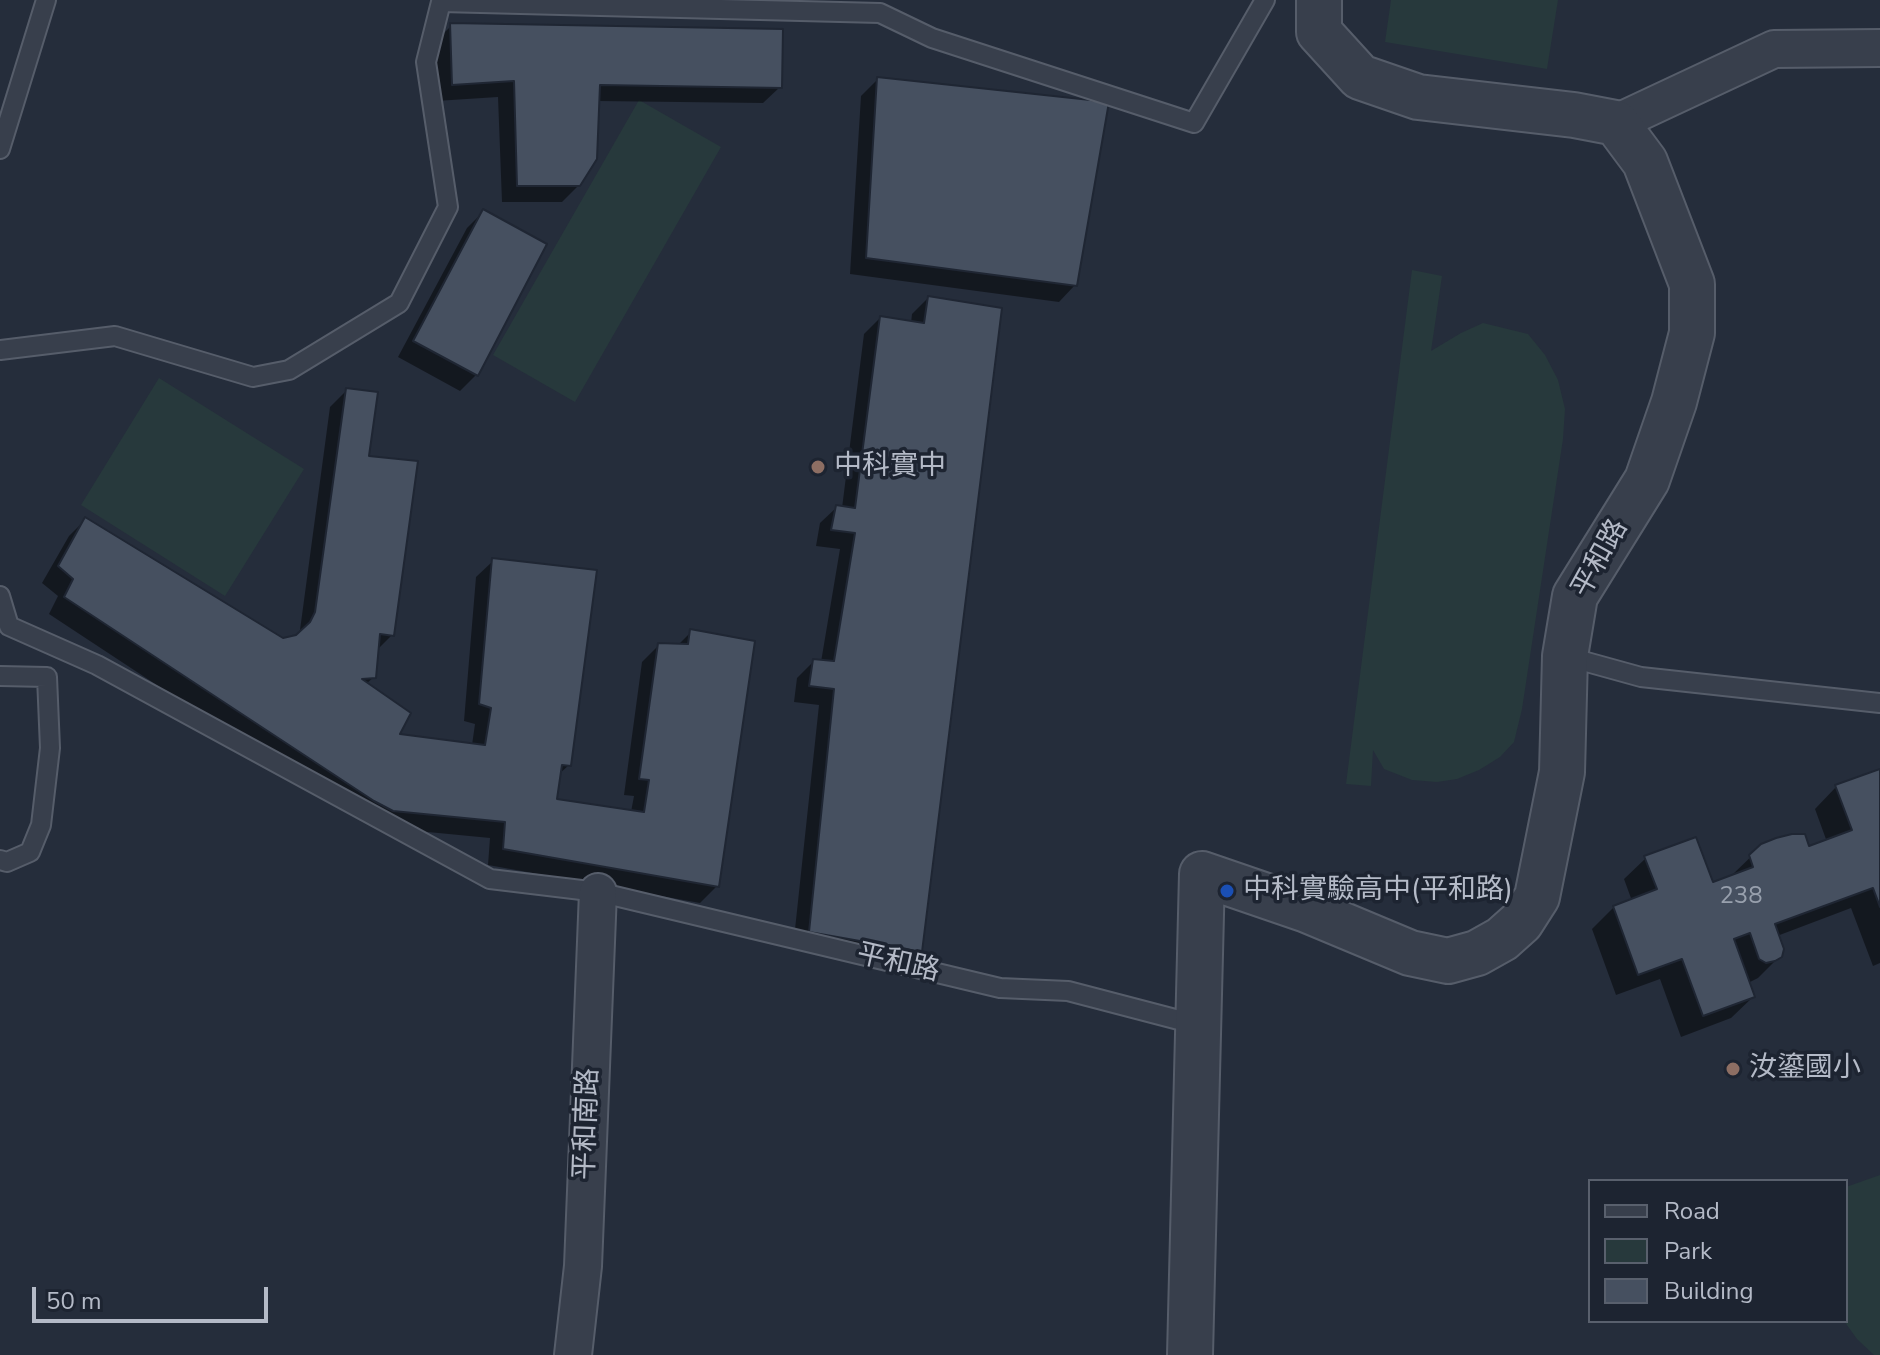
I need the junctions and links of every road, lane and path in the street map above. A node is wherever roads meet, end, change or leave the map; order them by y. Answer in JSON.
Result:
{"nodes":[{"id":1,"x":46,"y":0,"type":"edge"},
{"id":2,"x":1265,"y":0,"type":"edge"},
{"id":3,"x":1319,"y":0,"type":"edge"},
{"id":4,"x":1880,"y":48,"type":"edge"},
{"id":5,"x":1616,"y":123,"type":"junction"},
{"id":6,"x":0,"y":149,"type":"edge"},
{"id":7,"x":0,"y":350,"type":"edge"},
{"id":8,"x":0,"y":596,"type":"edge"},
{"id":9,"x":1565,"y":656,"type":"junction"},
{"id":10,"x":0,"y":676,"type":"edge"},
{"id":11,"x":1880,"y":703,"type":"edge"},
{"id":12,"x":0,"y":860,"type":"edge"},
{"id":13,"x":598,"y":892,"type":"junction"},
{"id":14,"x":1198,"y":1025,"type":"junction"},
{"id":15,"x":573,"y":1355,"type":"edge"},
{"id":16,"x":1190,"y":1355,"type":"edge"}],
"edges":[{"from":1,"to":6,"type":"lane"},
{"from":2,"to":7,"type":"lane"},
{"from":3,"to":5,"type":"street"},
{"from":4,"to":5,"type":"street"},
{"from":5,"to":9,"type":"street","name":"平和路"},
{"from":8,"to":13,"type":"lane","name":"平和路"},
{"from":9,"to":11,"type":"lane"},
{"from":9,"to":14,"type":"street","name":"平和路"},
{"from":10,"to":12,"type":"lane"},
{"from":13,"to":14,"type":"lane","name":"平和路"},
{"from":13,"to":15,"type":"street","name":"平和南路"},
{"from":14,"to":16,"type":"street","name":"平和路"}]}
